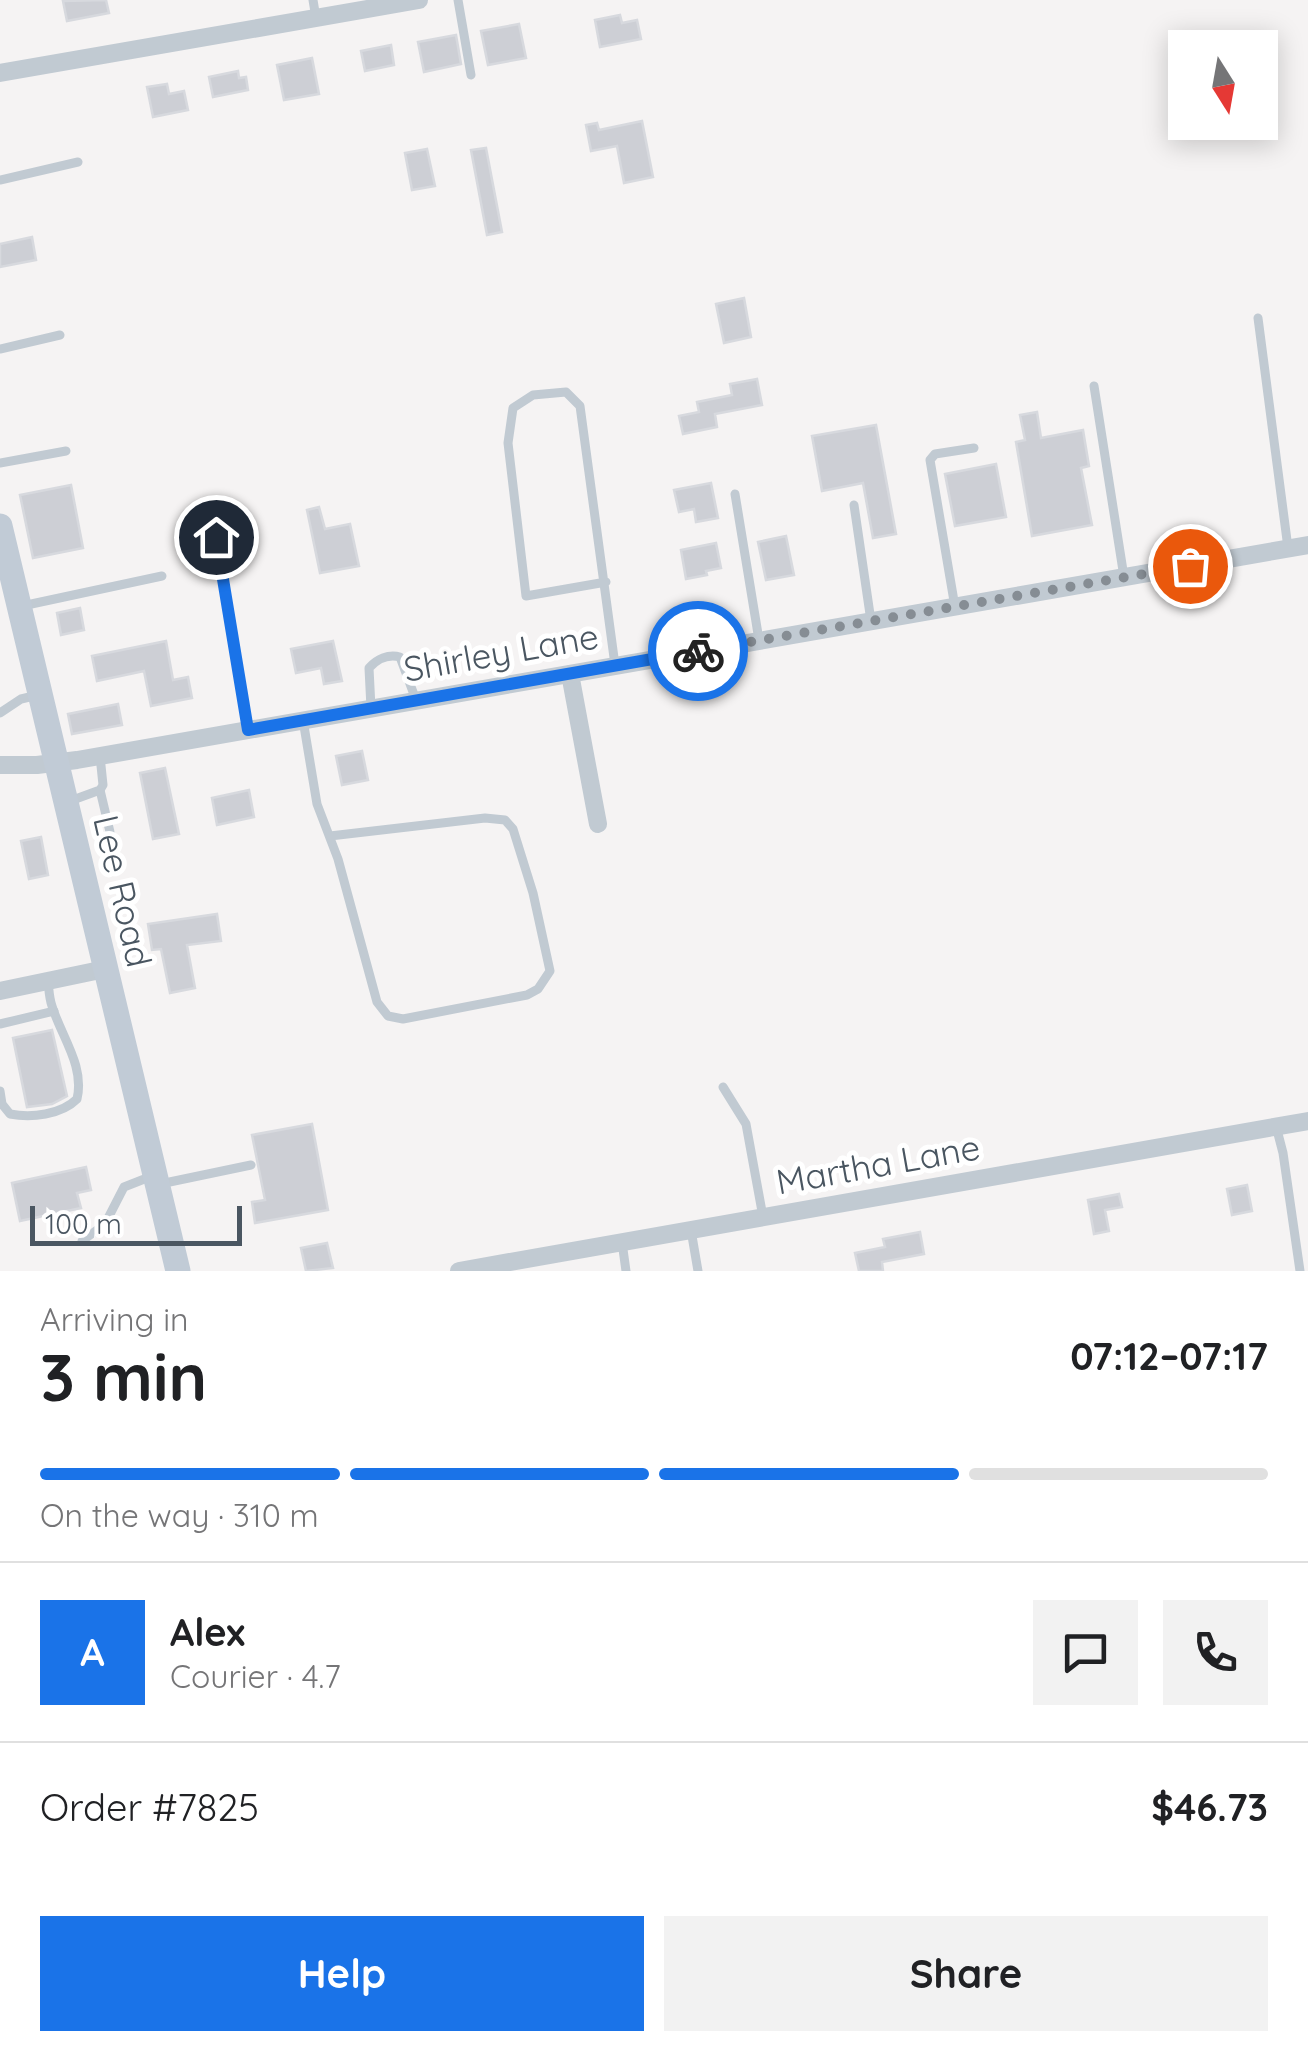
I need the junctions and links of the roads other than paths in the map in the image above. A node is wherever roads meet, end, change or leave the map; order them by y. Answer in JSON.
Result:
{"nodes":[{"id":1,"x":419,"y":0,"type":"edge"},
{"id":2,"x":458,"y":0,"type":"edge"},
{"id":3,"x":315,"y":9,"type":"edge"},
{"id":4,"x":0,"y":73,"type":"edge"},
{"id":5,"x":471,"y":75,"type":"dead end"},
{"id":6,"x":78,"y":162,"type":"dead end"},
{"id":7,"x":0,"y":180,"type":"edge"},
{"id":8,"x":1258,"y":318,"type":"dead end"},
{"id":9,"x":60,"y":335,"type":"dead end"},
{"id":10,"x":0,"y":349,"type":"edge"},
{"id":11,"x":1094,"y":386,"type":"dead end"},
{"id":12,"x":974,"y":448,"type":"dead end"},
{"id":13,"x":66,"y":451,"type":"dead end"},
{"id":14,"x":0,"y":463,"type":"edge"},
{"id":15,"x":735,"y":494,"type":"dead end"},
{"id":16,"x":854,"y":505,"type":"dead end"},
{"id":17,"x":212,"y":510,"type":"dead end"},
{"id":18,"x":0,"y":526,"type":"edge"},
{"id":19,"x":1308,"y":545,"type":"edge"},
{"id":20,"x":1288,"y":548,"type":"junction"},
{"id":21,"x":162,"y":576,"type":"dead end"},
{"id":22,"x":1124,"y":578,"type":"junction"},
{"id":23,"x":606,"y":582,"type":"junction"},
{"id":24,"x":13,"y":603,"type":"edge"},
{"id":25,"x":955,"y":607,"type":"junction"},
{"id":26,"x":871,"y":621,"type":"junction"},
{"id":27,"x":759,"y":640,"type":"junction"},
{"id":28,"x":615,"y":665,"type":"junction"},
{"id":29,"x":570,"y":674,"type":"junction"},
{"id":30,"x":41,"y":694,"type":"junction"},
{"id":31,"x":416,"y":700,"type":"junction"},
{"id":32,"x":371,"y":708,"type":"junction"},
{"id":33,"x":0,"y":713,"type":"edge"},
{"id":34,"x":304,"y":720,"type":"junction"},
{"id":35,"x":248,"y":730,"type":"junction"},
{"id":36,"x":100,"y":756,"type":"junction"},
{"id":37,"x":57,"y":762,"type":"junction"},
{"id":38,"x":0,"y":765,"type":"edge"},
{"id":39,"x":100,"y":790,"type":"junction"},
{"id":40,"x":66,"y":802,"type":"junction"},
{"id":41,"x":598,"y":824,"type":"dead end"},
{"id":42,"x":110,"y":832,"type":"dead end"},
{"id":43,"x":330,"y":836,"type":"junction"},
{"id":44,"x":105,"y":969,"type":"junction"},
{"id":45,"x":48,"y":981,"type":"junction"},
{"id":46,"x":0,"y":991,"type":"edge"},
{"id":47,"x":54,"y":1011,"type":"junction"},
{"id":48,"x":0,"y":1024,"type":"edge"},
{"id":49,"x":724,"y":1087,"type":"dead end"},
{"id":50,"x":0,"y":1091,"type":"edge"},
{"id":51,"x":1308,"y":1120,"type":"edge"},
{"id":52,"x":1276,"y":1126,"type":"junction"},
{"id":53,"x":250,"y":1165,"type":"dead end"},
{"id":54,"x":156,"y":1180,"type":"junction"},
{"id":55,"x":763,"y":1217,"type":"junction"},
{"id":56,"x":691,"y":1230,"type":"junction"},
{"id":57,"x":82,"y":1241,"type":"dead end"},
{"id":58,"x":622,"y":1242,"type":"junction"},
{"id":59,"x":178,"y":1271,"type":"edge"},
{"id":60,"x":458,"y":1271,"type":"edge"},
{"id":61,"x":626,"y":1271,"type":"edge"},
{"id":62,"x":698,"y":1271,"type":"edge"},
{"id":63,"x":1300,"y":1271,"type":"edge"}],
"edges":[{"from":1,"to":3,"type":"street"},
{"from":2,"to":5,"type":"lane"},
{"from":3,"to":4,"type":"street"},
{"from":6,"to":7,"type":"lane"},
{"from":8,"to":20,"type":"lane"},
{"from":9,"to":10,"type":"lane"},
{"from":11,"to":22,"type":"lane"},
{"from":12,"to":25,"type":"lane"},
{"from":13,"to":14,"type":"lane"},
{"from":15,"to":27,"type":"lane"},
{"from":16,"to":26,"type":"lane"},
{"from":17,"to":35,"type":"lane"},
{"from":18,"to":24,"type":"main road","name":"Lee Road"},
{"from":19,"to":20,"type":"street","name":"Shirley Lane"},
{"from":20,"to":22,"type":"street","name":"Shirley Lane"},
{"from":21,"to":24,"type":"lane"},
{"from":22,"to":25,"type":"street","name":"Shirley Lane"},
{"from":23,"to":23,"type":"lane"},
{"from":23,"to":28,"type":"lane"},
{"from":24,"to":30,"type":"main road","name":"Lee Road"},
{"from":25,"to":26,"type":"street","name":"Shirley Lane"},
{"from":26,"to":27,"type":"street","name":"Shirley Lane"},
{"from":27,"to":28,"type":"street","name":"Shirley Lane"},
{"from":28,"to":29,"type":"street","name":"Shirley Lane"},
{"from":29,"to":31,"type":"street","name":"Shirley Lane"},
{"from":29,"to":41,"type":"street"},
{"from":30,"to":33,"type":"lane"},
{"from":30,"to":37,"type":"main road","name":"Lee Road"},
{"from":31,"to":32,"type":"street","name":"Shirley Lane"},
{"from":31,"to":32,"type":"lane"},
{"from":32,"to":34,"type":"street","name":"Shirley Lane"},
{"from":34,"to":35,"type":"street","name":"Shirley Lane"},
{"from":34,"to":43,"type":"lane"},
{"from":35,"to":36,"type":"street","name":"Shirley Lane"},
{"from":36,"to":37,"type":"street","name":"Shirley Lane"},
{"from":36,"to":39,"type":"lane"},
{"from":37,"to":38,"type":"street","name":"Shirley Lane"},
{"from":37,"to":40,"type":"main road","name":"Lee Road"},
{"from":39,"to":40,"type":"lane"},
{"from":39,"to":42,"type":"lane"},
{"from":40,"to":44,"type":"main road","name":"Lee Road"},
{"from":43,"to":43,"type":"lane"},
{"from":44,"to":45,"type":"street"},
{"from":44,"to":54,"type":"main road","name":"Lee Road"},
{"from":45,"to":46,"type":"street"},
{"from":45,"to":47,"type":"lane"},
{"from":47,"to":48,"type":"lane"},
{"from":47,"to":50,"type":"lane"},
{"from":49,"to":55,"type":"lane"},
{"from":51,"to":52,"type":"street","name":"Martha Lane"},
{"from":52,"to":55,"type":"street","name":"Martha Lane"},
{"from":52,"to":63,"type":"lane"},
{"from":53,"to":54,"type":"lane"},
{"from":54,"to":57,"type":"lane"},
{"from":54,"to":59,"type":"main road","name":"Lee Road"},
{"from":55,"to":56,"type":"street","name":"Martha Lane"},
{"from":56,"to":58,"type":"street","name":"Martha Lane"},
{"from":56,"to":62,"type":"lane"},
{"from":58,"to":60,"type":"street","name":"Martha Lane"},
{"from":58,"to":61,"type":"lane"}]}
